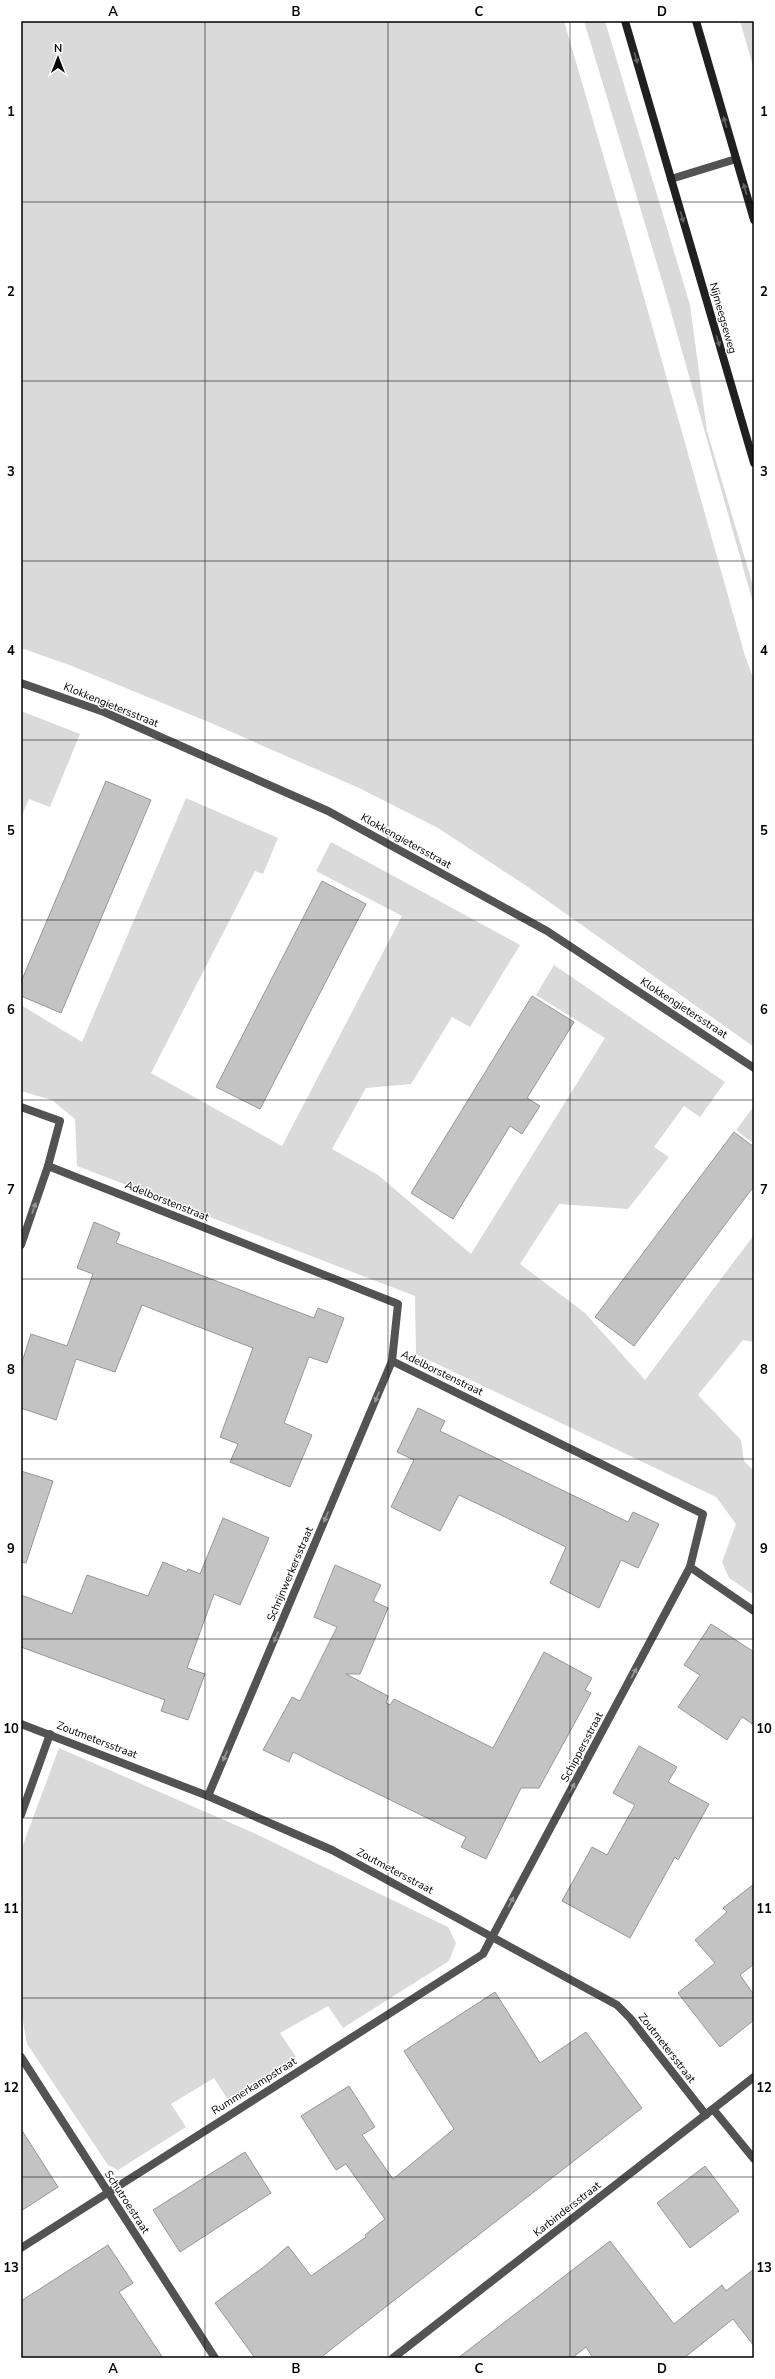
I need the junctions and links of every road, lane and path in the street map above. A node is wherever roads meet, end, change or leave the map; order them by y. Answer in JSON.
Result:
{"nodes":[{"id":1,"x":625,"y":21,"type":"edge"},
{"id":2,"x":696,"y":21,"type":"edge"},
{"id":3,"x":736,"y":159,"type":"junction"},
{"id":4,"x":671,"y":179,"type":"junction"},
{"id":5,"x":754,"y":220,"type":"edge"},
{"id":6,"x":754,"y":463,"type":"edge"},
{"id":7,"x":21,"y":683,"type":"edge"},
{"id":8,"x":754,"y":1068,"type":"edge"},
{"id":9,"x":21,"y":1107,"type":"edge"},
{"id":10,"x":48,"y":1166,"type":"junction"},
{"id":11,"x":21,"y":1245,"type":"edge"},
{"id":12,"x":392,"y":1361,"type":"junction"},
{"id":13,"x":690,"y":1567,"type":"junction"},
{"id":14,"x":754,"y":1610,"type":"edge"},
{"id":15,"x":21,"y":1724,"type":"edge"},
{"id":16,"x":50,"y":1734,"type":"junction"},
{"id":17,"x":208,"y":1796,"type":"junction"},
{"id":18,"x":21,"y":1815,"type":"edge"},
{"id":19,"x":492,"y":1937,"type":"junction"},
{"id":20,"x":21,"y":2057,"type":"edge"},
{"id":21,"x":754,"y":2077,"type":"edge"},
{"id":22,"x":713,"y":2109,"type":"junction"},
{"id":23,"x":706,"y":2115,"type":"junction"},
{"id":24,"x":754,"y":2159,"type":"edge"},
{"id":25,"x":107,"y":2192,"type":"junction"},
{"id":26,"x":21,"y":2248,"type":"edge"},
{"id":27,"x":215,"y":2358,"type":"edge"},
{"id":28,"x":393,"y":2358,"type":"edge"}],
"edges":[{"from":1,"to":4,"type":"main road","name":"Nijmeegseweg","one_way":true},
{"from":3,"to":2,"type":"main road","one_way":true},
{"from":3,"to":4,"type":"street"},
{"from":5,"to":3,"type":"main road","one_way":true},
{"from":4,"to":6,"type":"main road","name":"Nijmeegseweg","one_way":true},
{"from":7,"to":8,"type":"street","name":"Klokkengietersstraat"},
{"from":9,"to":10,"type":"street"},
{"from":11,"to":10,"type":"street","one_way":true},
{"from":10,"to":12,"type":"street","name":"Adelborstenstraat"},
{"from":12,"to":13,"type":"street","name":"Adelborstenstraat"},
{"from":12,"to":17,"type":"street","name":"Schrijnwerkersstraat","one_way":true},
{"from":13,"to":14,"type":"street"},
{"from":19,"to":13,"type":"street","name":"Schippersstraat","one_way":true},
{"from":15,"to":16,"type":"street","name":"Zoutmetersstraat"},
{"from":16,"to":17,"type":"street","name":"Zoutmetersstraat"},
{"from":16,"to":18,"type":"street"},
{"from":17,"to":19,"type":"street","name":"Zoutmetersstraat"},
{"from":19,"to":23,"type":"street","name":"Zoutmetersstraat"},
{"from":19,"to":25,"type":"street","name":"Rummerkampstraat"},
{"from":20,"to":25,"type":"street","name":"Schutroestraat"},
{"from":21,"to":22,"type":"street","name":"Karbindersstraat"},
{"from":22,"to":23,"type":"street","name":"Karbindersstraat"},
{"from":22,"to":24,"type":"street"},
{"from":23,"to":28,"type":"street","name":"Karbindersstraat"},
{"from":25,"to":26,"type":"street","name":"Rummerkampstraat"},
{"from":25,"to":27,"type":"street","name":"Schutroestraat"}]}
